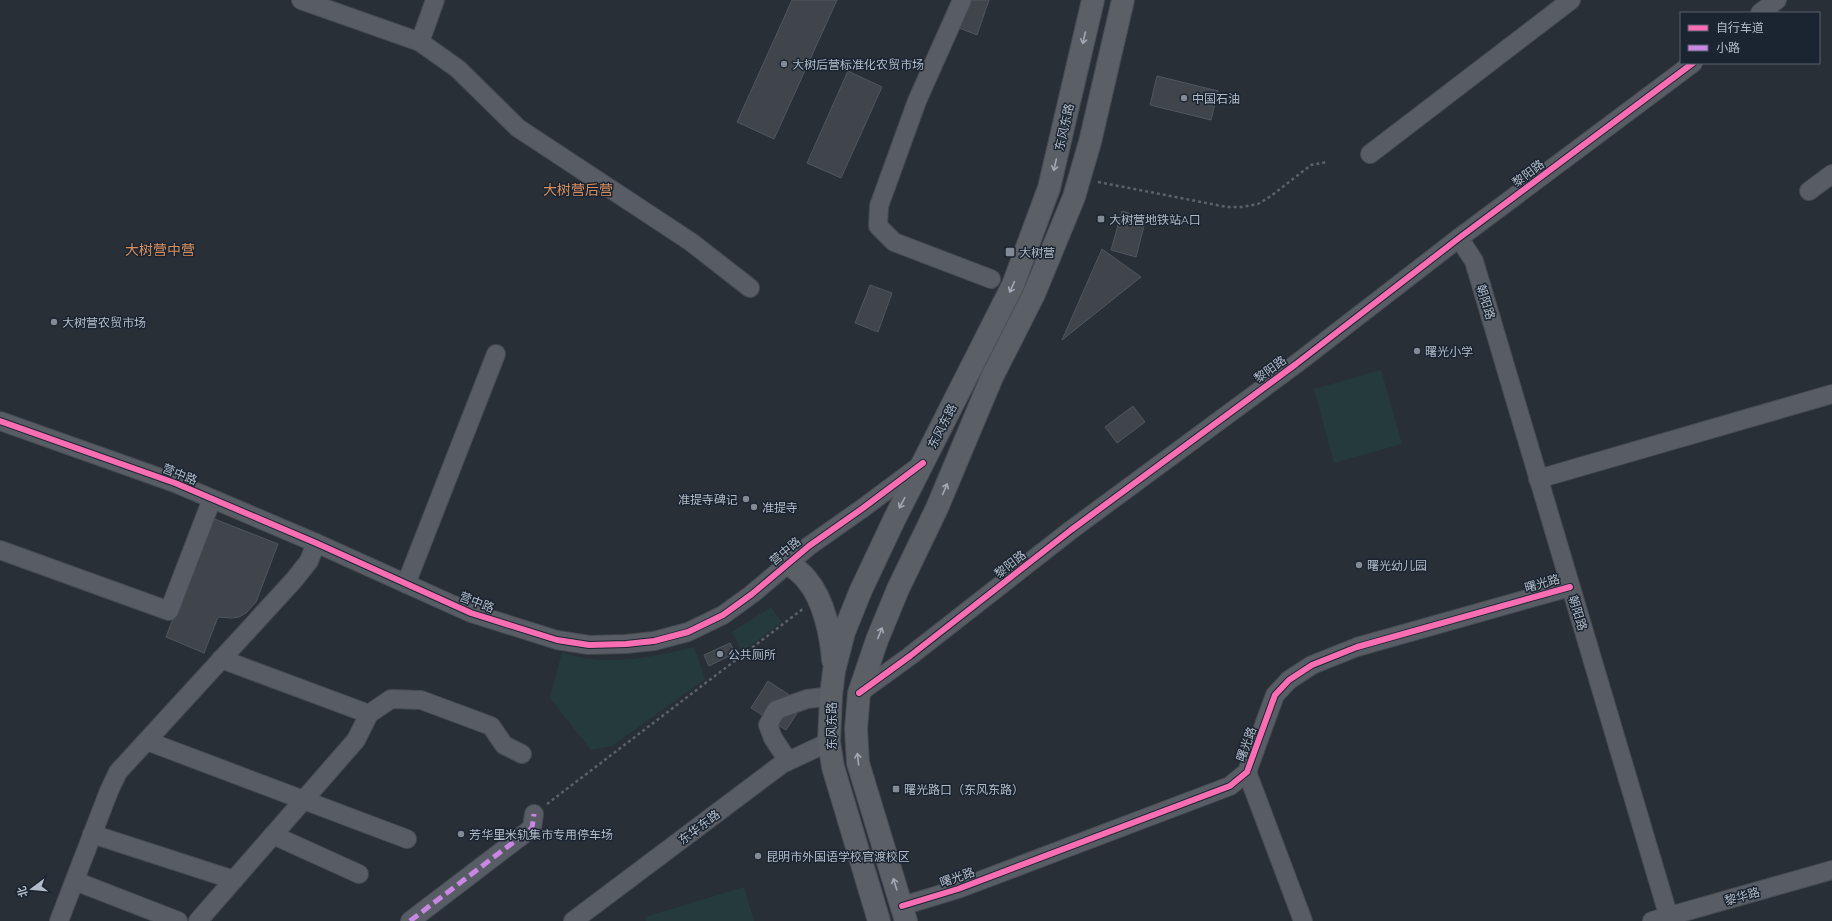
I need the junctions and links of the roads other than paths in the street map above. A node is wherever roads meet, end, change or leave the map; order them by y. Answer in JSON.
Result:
{"nodes":[{"id":1,"x":301,"y":0,"type":"edge"},
{"id":2,"x":435,"y":0,"type":"edge"},
{"id":3,"x":962,"y":0,"type":"edge"},
{"id":4,"x":1123,"y":0,"type":"edge"},
{"id":5,"x":1572,"y":0,"type":"edge"},
{"id":6,"x":1778,"y":0,"type":"edge"},
{"id":7,"x":1090,"y":1,"type":"edge"},
{"id":8,"x":1761,"y":12,"type":"edge"},
{"id":9,"x":420,"y":42,"type":"junction"},
{"id":10,"x":1692,"y":64,"type":"edge"},
{"id":11,"x":1370,"y":154,"type":"dead end"},
{"id":12,"x":1832,"y":174,"type":"edge"},
{"id":13,"x":1809,"y":192,"type":"dead end"},
{"id":14,"x":1459,"y":238,"type":"junction"},
{"id":15,"x":991,"y":279,"type":"dead end"},
{"id":16,"x":750,"y":288,"type":"dead end"},
{"id":17,"x":496,"y":354,"type":"dead end"},
{"id":18,"x":1832,"y":394,"type":"edge"},
{"id":19,"x":0,"y":421,"type":"edge"},
{"id":20,"x":923,"y":463,"type":"junction"},
{"id":21,"x":1538,"y":479,"type":"junction"},
{"id":22,"x":212,"y":499,"type":"junction"},
{"id":23,"x":316,"y":543,"type":"junction"},
{"id":24,"x":0,"y":550,"type":"edge"},
{"id":25,"x":788,"y":563,"type":"junction"},
{"id":26,"x":406,"y":584,"type":"junction"},
{"id":27,"x":1570,"y":587,"type":"junction"},
{"id":28,"x":221,"y":659,"type":"junction"},
{"id":29,"x":834,"y":671,"type":"junction"},
{"id":30,"x":859,"y":693,"type":"junction"},
{"id":31,"x":831,"y":696,"type":"junction"},
{"id":32,"x":370,"y":714,"type":"junction"},
{"id":33,"x":147,"y":740,"type":"junction"},
{"id":34,"x":829,"y":742,"type":"junction"},
{"id":35,"x":522,"y":754,"type":"dead end"},
{"id":36,"x":788,"y":761,"type":"junction"},
{"id":37,"x":1248,"y":772,"type":"junction"},
{"id":38,"x":304,"y":800,"type":"junction"},
{"id":39,"x":534,"y":814,"type":"road end"},
{"id":40,"x":92,"y":834,"type":"junction"},
{"id":41,"x":273,"y":835,"type":"junction"},
{"id":42,"x":407,"y":839,"type":"dead end"},
{"id":43,"x":1832,"y":870,"type":"edge"},
{"id":44,"x":359,"y":874,"type":"dead end"},
{"id":45,"x":234,"y":880,"type":"junction"},
{"id":46,"x":75,"y":881,"type":"junction"},
{"id":47,"x":904,"y":914,"type":"edge"},
{"id":48,"x":1663,"y":919,"type":"edge"},
{"id":49,"x":59,"y":921,"type":"edge"},
{"id":50,"x":178,"y":921,"type":"edge"},
{"id":51,"x":198,"y":921,"type":"edge"},
{"id":52,"x":410,"y":921,"type":"edge"},
{"id":53,"x":573,"y":921,"type":"edge"},
{"id":54,"x":879,"y":921,"type":"edge"},
{"id":55,"x":1303,"y":921,"type":"edge"}],
"edges":[{"from":1,"to":9,"type":"street"},
{"from":2,"to":9,"type":"street"},
{"from":3,"to":15,"type":"street"},
{"from":30,"to":4,"type":"main road","name":"东风东路","one_way":true},
{"from":5,"to":11,"type":"street"},
{"from":6,"to":8,"type":"street"},
{"from":7,"to":20,"type":"main road","name":"东风东路","one_way":true},
{"from":9,"to":16,"type":"street"},
{"from":10,"to":14,"type":"street","name":"黎阳路"},
{"from":12,"to":13,"type":"street"},
{"from":14,"to":21,"type":"street","name":"朝阳路"},
{"from":14,"to":30,"type":"street","name":"黎阳路"},
{"from":17,"to":26,"type":"street"},
{"from":18,"to":21,"type":"street"},
{"from":19,"to":22,"type":"street","name":"营中路"},
{"from":20,"to":25,"type":"street","name":"营中路"},
{"from":20,"to":29,"type":"main road","name":"东风东路","one_way":true},
{"from":21,"to":27,"type":"street","name":"朝阳路"},
{"from":22,"to":23,"type":"street","name":"营中路"},
{"from":22,"to":24,"type":"street"},
{"from":23,"to":26,"type":"street","name":"营中路"},
{"from":23,"to":28,"type":"street"},
{"from":25,"to":26,"type":"street","name":"营中路"},
{"from":25,"to":29,"type":"main road"},
{"from":27,"to":37,"type":"street","name":"曙光路"},
{"from":27,"to":48,"type":"street","name":"朝阳路"},
{"from":28,"to":32,"type":"street"},
{"from":28,"to":33,"type":"street"},
{"from":29,"to":31,"type":"main road","name":"东风东路"},
{"from":47,"to":30,"type":"main road","name":"东风东路","one_way":true},
{"from":31,"to":34,"type":"main road","name":"东风东路"},
{"from":31,"to":36,"type":"street"},
{"from":32,"to":35,"type":"street"},
{"from":32,"to":38,"type":"street"},
{"from":33,"to":38,"type":"street"},
{"from":33,"to":40,"type":"street"},
{"from":34,"to":36,"type":"street","name":"东华东路"},
{"from":34,"to":54,"type":"main road","name":"东风东路"},
{"from":36,"to":53,"type":"street","name":"东华东路"},
{"from":37,"to":47,"type":"street","name":"曙光路"},
{"from":37,"to":55,"type":"street"},
{"from":38,"to":41,"type":"street"},
{"from":38,"to":42,"type":"street"},
{"from":39,"to":52,"type":"street"},
{"from":40,"to":45,"type":"street"},
{"from":40,"to":46,"type":"street"},
{"from":41,"to":44,"type":"street"},
{"from":41,"to":45,"type":"street"},
{"from":43,"to":48,"type":"street","name":"黎华路"},
{"from":45,"to":51,"type":"street"},
{"from":46,"to":49,"type":"street"},
{"from":46,"to":50,"type":"street"}]}
